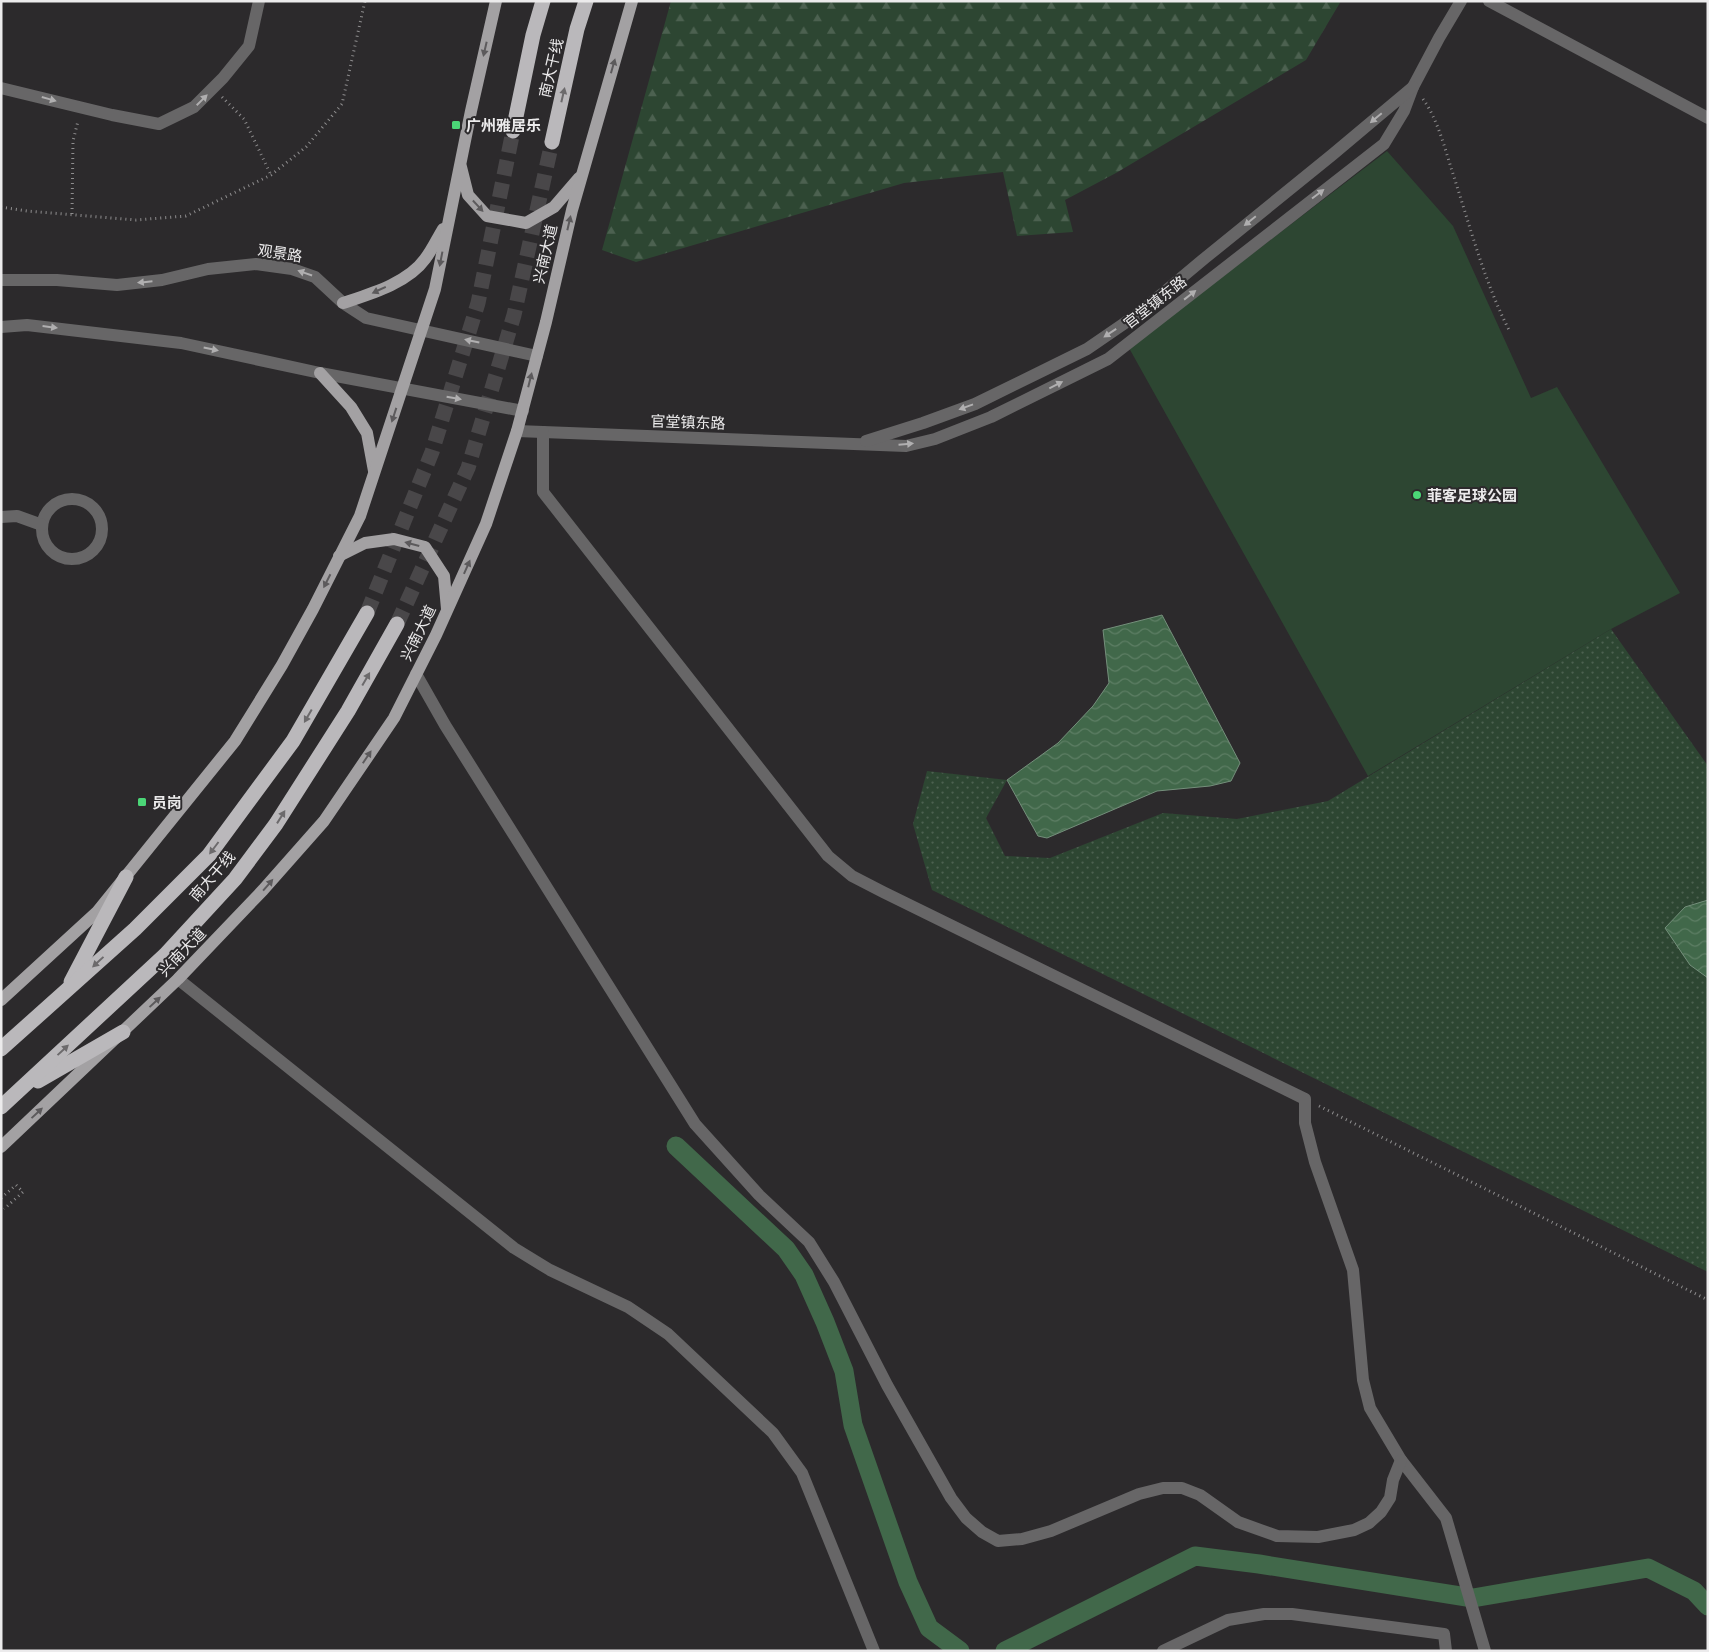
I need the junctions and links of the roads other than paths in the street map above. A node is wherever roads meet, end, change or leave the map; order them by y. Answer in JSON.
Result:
{"nodes":[{"id":1,"x":259,"y":1,"type":"edge"},
{"id":2,"x":543,"y":1,"type":"edge"},
{"id":3,"x":586,"y":1,"type":"edge"},
{"id":4,"x":632,"y":1,"type":"edge"},
{"id":5,"x":1461,"y":1,"type":"edge"},
{"id":6,"x":1489,"y":1,"type":"edge"},
{"id":7,"x":495,"y":2,"type":"edge"},
{"id":8,"x":1413,"y":87,"type":"junction"},
{"id":9,"x":1,"y":88,"type":"edge"},
{"id":10,"x":1708,"y":118,"type":"edge"},
{"id":11,"x":513,"y":131,"type":"tunnel mouth"},
{"id":12,"x":552,"y":142,"type":"tunnel mouth"},
{"id":13,"x":460,"y":162,"type":"junction"},
{"id":14,"x":582,"y":176,"type":"junction"},
{"id":15,"x":449,"y":221,"type":"junction"},
{"id":16,"x":1,"y":280,"type":"edge"},
{"id":17,"x":343,"y":303,"type":"junction"},
{"id":18,"x":1,"y":327,"type":"edge"},
{"id":19,"x":422,"y":330,"type":"junction"},
{"id":20,"x":537,"y":356,"type":"junction"},
{"id":21,"x":320,"y":373,"type":"junction"},
{"id":22,"x":403,"y":388,"type":"junction"},
{"id":23,"x":523,"y":411,"type":"junction"},
{"id":24,"x":517,"y":432,"type":"junction"},
{"id":25,"x":543,"y":432,"type":"junction"},
{"id":26,"x":857,"y":444,"type":"junction"},
{"id":27,"x":375,"y":472,"type":"junction"},
{"id":28,"x":1,"y":517,"type":"edge"},
{"id":29,"x":42,"y":525,"type":"junction"},
{"id":30,"x":339,"y":556,"type":"junction"},
{"id":31,"x":447,"y":612,"type":"junction"},
{"id":32,"x":367,"y":613,"type":"tunnel mouth"},
{"id":33,"x":397,"y":624,"type":"tunnel mouth"},
{"id":34,"x":416,"y":674,"type":"junction"},
{"id":35,"x":126,"y":877,"type":"junction"},
{"id":36,"x":178,"y":980,"type":"junction"},
{"id":37,"x":66,"y":992,"type":"junction"},
{"id":38,"x":1,"y":1000,"type":"edge"},
{"id":39,"x":123,"y":1032,"type":"junction"},
{"id":40,"x":1,"y":1049,"type":"edge"},
{"id":41,"x":6,"y":1102,"type":"edge"},
{"id":42,"x":1,"y":1147,"type":"edge"},
{"id":43,"x":1401,"y":1460,"type":"junction"},
{"id":44,"x":874,"y":1651,"type":"edge"},
{"id":45,"x":1163,"y":1651,"type":"edge"},
{"id":46,"x":1446,"y":1651,"type":"edge"},
{"id":47,"x":1485,"y":1651,"type":"edge"}],
"edges":[{"from":9,"to":1,"type":"street","one_way":true},
{"from":2,"to":11,"type":"highway","name":"南大干线"},
{"from":12,"to":3,"type":"highway","name":"南大干线","one_way":true},
{"from":14,"to":4,"type":"main road","name":"兴南大道","one_way":true},
{"from":5,"to":8,"type":"street","name":"官堂镇东路"},
{"from":6,"to":10,"type":"street"},
{"from":7,"to":13,"type":"main road","one_way":true},
{"from":8,"to":26,"type":"street","name":"官堂镇东路","one_way":true},
{"from":26,"to":8,"type":"street","name":"官堂镇东路","one_way":true},
{"from":13,"to":14,"type":"main road","one_way":true},
{"from":13,"to":15,"type":"main road"},
{"from":20,"to":14,"type":"main road","name":"兴南大道","one_way":true},
{"from":15,"to":17,"type":"main road","one_way":true},
{"from":15,"to":19,"type":"main road","one_way":true},
{"from":17,"to":16,"type":"street","name":"观景路","one_way":true},
{"from":17,"to":19,"type":"street","name":"观景路"},
{"from":18,"to":21,"type":"street","one_way":true},
{"from":20,"to":19,"type":"street","name":"观景路","one_way":true},
{"from":19,"to":22,"type":"main road"},
{"from":23,"to":20,"type":"main road","name":"兴南大道","one_way":true},
{"from":21,"to":22,"type":"street"},
{"from":21,"to":27,"type":"main road"},
{"from":22,"to":23,"type":"street","one_way":true},
{"from":22,"to":27,"type":"main road","one_way":true},
{"from":23,"to":24,"type":"main road","name":"兴南大道"},
{"from":24,"to":25,"type":"street","name":"官堂镇东路"},
{"from":31,"to":24,"type":"main road","name":"兴南大道","one_way":true},
{"from":25,"to":26,"type":"street","name":"官堂镇东路"},
{"from":25,"to":43,"type":"street"},
{"from":27,"to":30,"type":"main road"},
{"from":28,"to":29,"type":"street"},
{"from":29,"to":29,"type":"street"},
{"from":31,"to":30,"type":"main road","one_way":true},
{"from":30,"to":35,"type":"main road","one_way":true},
{"from":31,"to":34,"type":"main road","name":"兴南大道"},
{"from":32,"to":37,"type":"highway","name":"南大干线","one_way":true},
{"from":41,"to":33,"type":"highway","name":"南大干线","one_way":true},
{"from":36,"to":34,"type":"main road","name":"兴南大道","one_way":true},
{"from":34,"to":43,"type":"street"},
{"from":35,"to":37,"type":"highway"},
{"from":35,"to":38,"type":"main road"},
{"from":39,"to":36,"type":"main road","name":"兴南大道","one_way":true},
{"from":36,"to":44,"type":"street"},
{"from":37,"to":40,"type":"highway","name":"南大干线"},
{"from":39,"to":41,"type":"highway"},
{"from":42,"to":39,"type":"main road","name":"兴南大道","one_way":true},
{"from":43,"to":47,"type":"street"},
{"from":45,"to":46,"type":"street"}]}
